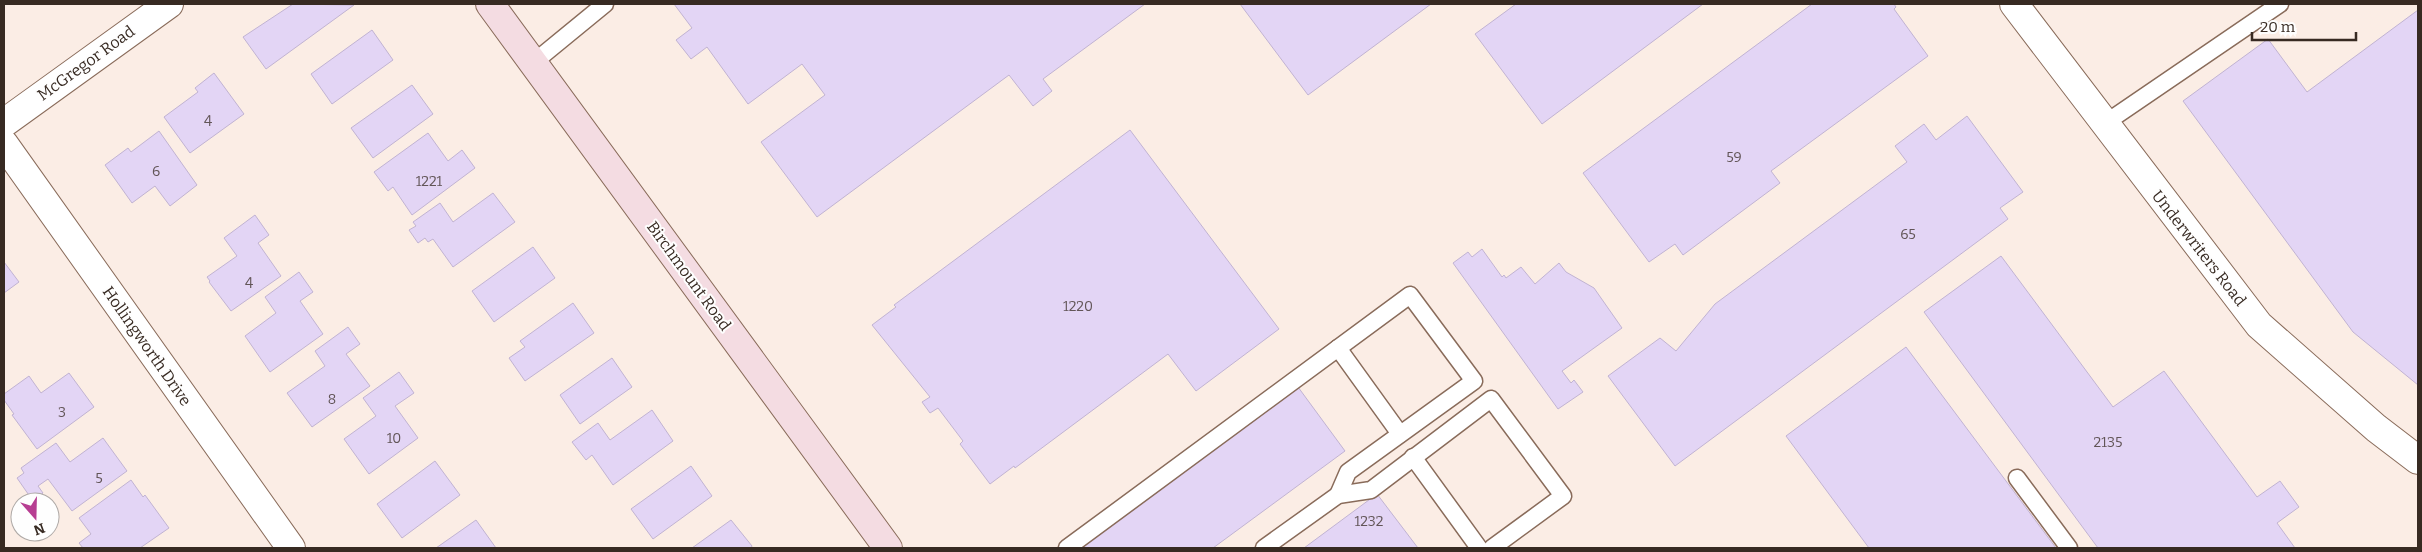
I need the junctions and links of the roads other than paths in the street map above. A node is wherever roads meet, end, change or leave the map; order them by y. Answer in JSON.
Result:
{"nodes":[{"id":1,"x":169,"y":4,"type":"edge"},
{"id":2,"x":490,"y":4,"type":"edge"},
{"id":3,"x":605,"y":4,"type":"edge"},
{"id":4,"x":2014,"y":4,"type":"edge"},
{"id":5,"x":2280,"y":4,"type":"edge"},
{"id":6,"x":533,"y":62,"type":"junction"},
{"id":7,"x":4,"y":123,"type":"edge"},
{"id":8,"x":2104,"y":124,"type":"junction"},
{"id":9,"x":4,"y":144,"type":"edge"},
{"id":10,"x":1338,"y":348,"type":"junction"},
{"id":11,"x":1400,"y":434,"type":"junction"},
{"id":12,"x":1414,"y":457,"type":"junction"},
{"id":13,"x":2418,"y":460,"type":"edge"},
{"id":14,"x":2017,"y":478,"type":"dead end"},
{"id":15,"x":1338,"y":495,"type":"junction"},
{"id":16,"x":291,"y":548,"type":"edge"},
{"id":17,"x":888,"y":548,"type":"edge"},
{"id":18,"x":1067,"y":548,"type":"edge"},
{"id":19,"x":1264,"y":548,"type":"edge"},
{"id":20,"x":1479,"y":548,"type":"edge"},
{"id":21,"x":1492,"y":548,"type":"edge"},
{"id":22,"x":2069,"y":548,"type":"edge"}],
"edges":[{"from":1,"to":7,"type":"street","name":"McGregor Road"},
{"from":2,"to":6,"type":"main road","name":"Birchmount Road"},
{"from":3,"to":6,"type":"lane"},
{"from":4,"to":8,"type":"street","name":"Underwriters Road"},
{"from":5,"to":8,"type":"lane"},
{"from":6,"to":17,"type":"main road","name":"Birchmount Road"},
{"from":8,"to":13,"type":"street","name":"Underwriters Road"},
{"from":9,"to":16,"type":"street","name":"Hollingworth Drive"},
{"from":10,"to":11,"type":"lane"},
{"from":10,"to":11,"type":"lane"},
{"from":10,"to":18,"type":"lane"},
{"from":11,"to":15,"type":"lane"},
{"from":12,"to":15,"type":"lane"},
{"from":12,"to":20,"type":"lane"},
{"from":12,"to":21,"type":"lane"},
{"from":14,"to":22,"type":"lane"},
{"from":15,"to":19,"type":"lane"}]}
